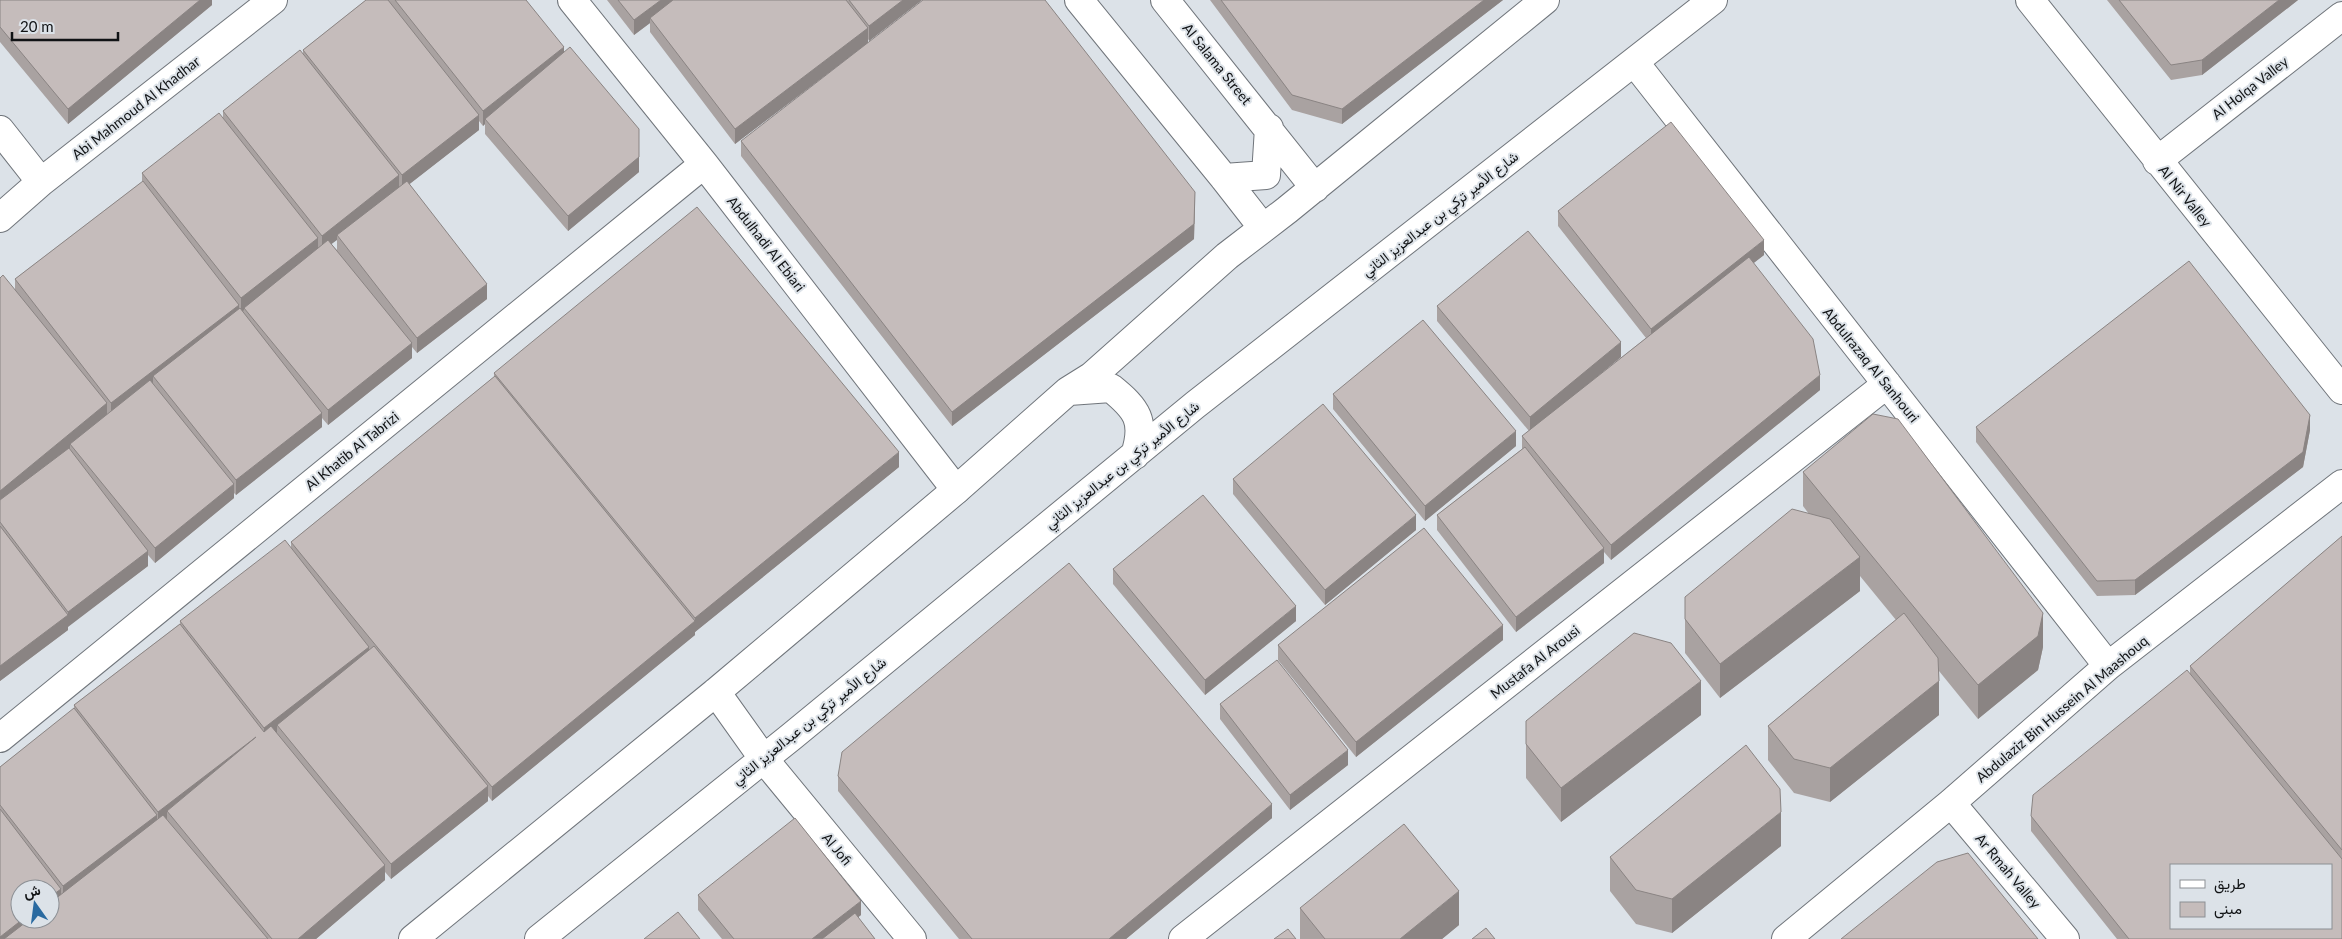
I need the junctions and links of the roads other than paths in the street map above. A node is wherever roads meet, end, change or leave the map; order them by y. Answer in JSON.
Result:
{"nodes":[{"id":1,"x":274,"y":0,"type":"edge"},
{"id":2,"x":572,"y":0,"type":"edge"},
{"id":3,"x":1079,"y":0,"type":"edge"},
{"id":4,"x":1165,"y":0,"type":"edge"},
{"id":5,"x":1545,"y":0,"type":"edge"},
{"id":6,"x":1713,"y":0,"type":"edge"},
{"id":7,"x":2030,"y":0,"type":"edge"},
{"id":8,"x":2342,"y":16,"type":"edge"},
{"id":9,"x":1635,"y":63,"type":"junction"},
{"id":10,"x":1268,"y":128,"type":"junction"},
{"id":11,"x":0,"y":130,"type":"edge"},
{"id":12,"x":2157,"y":160,"type":"junction"},
{"id":13,"x":704,"y":164,"type":"junction"},
{"id":14,"x":1224,"y":178,"type":"junction"},
{"id":15,"x":41,"y":182,"type":"junction"},
{"id":16,"x":1315,"y":188,"type":"junction"},
{"id":17,"x":0,"y":218,"type":"edge"},
{"id":18,"x":1263,"y":228,"type":"junction"},
{"id":19,"x":1888,"y":384,"type":"junction"},
{"id":20,"x":2342,"y":390,"type":"edge"},
{"id":21,"x":1068,"y":391,"type":"junction"},
{"id":22,"x":1135,"y":455,"type":"junction"},
{"id":23,"x":2342,"y":484,"type":"edge"},
{"id":24,"x":956,"y":490,"type":"junction"},
{"id":25,"x":2108,"y":666,"type":"junction"},
{"id":26,"x":716,"y":692,"type":"junction"},
{"id":27,"x":0,"y":738,"type":"edge"},
{"id":28,"x":763,"y":758,"type":"junction"},
{"id":29,"x":1951,"y":803,"type":"junction"},
{"id":30,"x":413,"y":939,"type":"edge"},
{"id":31,"x":539,"y":939,"type":"edge"},
{"id":32,"x":912,"y":939,"type":"edge"},
{"id":33,"x":1183,"y":939,"type":"edge"},
{"id":34,"x":1786,"y":939,"type":"edge"},
{"id":35,"x":2065,"y":939,"type":"edge"}],
"edges":[{"from":1,"to":15,"type":"street","name":"Abi Mahmoud Al Khadhar"},
{"from":2,"to":13,"type":"street","name":"Abdulhadi Al Ebiari"},
{"from":3,"to":14,"type":"street"},
{"from":4,"to":10,"type":"street","name":"Al Salama Street"},
{"from":5,"to":16,"type":"street"},
{"from":6,"to":9,"type":"street","name":"شارع الأمير تركي بن عبدالعزيز الثاني"},
{"from":7,"to":12,"type":"street","name":"Al Nir Valley"},
{"from":8,"to":12,"type":"street","name":"Al Holqa Valley"},
{"from":9,"to":19,"type":"street","name":"Abdulrazaq Al Sanhouri"},
{"from":9,"to":22,"type":"street","name":"شارع الأمير تركي بن عبدالعزيز الثاني"},
{"from":10,"to":14,"type":"street"},
{"from":10,"to":16,"type":"street","name":"Al Salama Street"},
{"from":11,"to":15,"type":"street"},
{"from":12,"to":20,"type":"street","name":"Al Nir Valley"},
{"from":13,"to":24,"type":"street","name":"Abdulhadi Al Ebiari"},
{"from":13,"to":27,"type":"street","name":"Al Khatib Al Tabrizi"},
{"from":14,"to":18,"type":"street"},
{"from":15,"to":17,"type":"street","name":"Abi Mahmoud Al Khadhar"},
{"from":16,"to":18,"type":"street"},
{"from":18,"to":21,"type":"street"},
{"from":19,"to":25,"type":"street","name":"Abdulrazaq Al Sanhouri"},
{"from":19,"to":33,"type":"street","name":"Mustafa Al Arousi"},
{"from":21,"to":22,"type":"street"},
{"from":21,"to":24,"type":"street"},
{"from":22,"to":28,"type":"street","name":"شارع الأمير تركي بن عبدالعزيز الثاني"},
{"from":23,"to":25,"type":"street","name":"Abdulaziz Bin Hussein Al Maashouq"},
{"from":24,"to":26,"type":"street"},
{"from":25,"to":29,"type":"street","name":"Abdulaziz Bin Hussein Al Maashouq"},
{"from":26,"to":28,"type":"street","name":"Al Jofi"},
{"from":26,"to":30,"type":"street"},
{"from":28,"to":31,"type":"street","name":"شارع الأمير تركي بن عبدالعزيز الثاني"},
{"from":28,"to":32,"type":"street","name":"Al Jofi"},
{"from":29,"to":34,"type":"street","name":"Abdulaziz Bin Hussein Al Maashouq"},
{"from":29,"to":35,"type":"street","name":"Ar Rmah Valley"}]}
